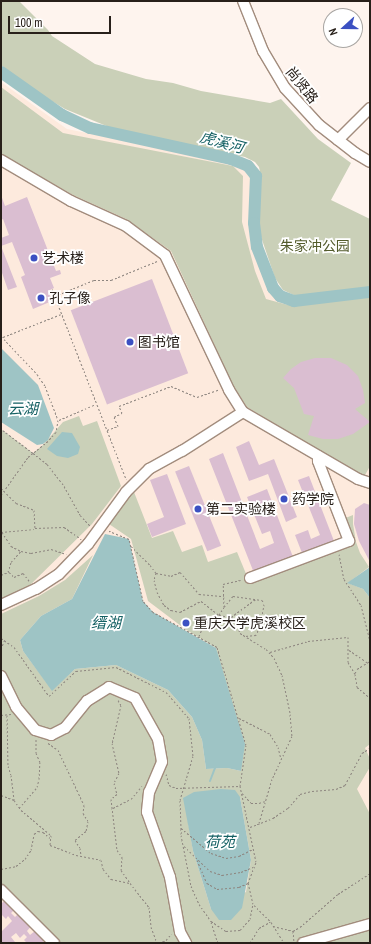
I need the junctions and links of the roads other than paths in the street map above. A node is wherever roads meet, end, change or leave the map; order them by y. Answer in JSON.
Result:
{"nodes":[{"id":1,"x":243,"y":1,"type":"edge"},
{"id":2,"x":370,"y":108,"type":"edge"},
{"id":3,"x":338,"y":140,"type":"junction"},
{"id":4,"x":1,"y":160,"type":"edge"},
{"id":5,"x":370,"y":162,"type":"edge"},
{"id":6,"x":243,"y":412,"type":"junction"},
{"id":7,"x":318,"y":456,"type":"junction"},
{"id":8,"x":370,"y":472,"type":"edge"},
{"id":9,"x":367,"y":482,"type":"edge"},
{"id":10,"x":250,"y":578,"type":"road end"},
{"id":11,"x":1,"y":606,"type":"edge"},
{"id":12,"x":1,"y":676,"type":"edge"},
{"id":13,"x":1,"y":890,"type":"edge"},
{"id":14,"x":370,"y":924,"type":"edge"},
{"id":15,"x":54,"y":943,"type":"edge"},
{"id":16,"x":186,"y":943,"type":"edge"},
{"id":17,"x":302,"y":943,"type":"edge"}],
"edges":[{"from":1,"to":3,"type":"street","name":"尚贤路"},
{"from":2,"to":3,"type":"street"},
{"from":3,"to":5,"type":"street","name":"尚贤路"},
{"from":4,"to":6,"type":"street"},
{"from":6,"to":7,"type":"street"},
{"from":6,"to":11,"type":"street"},
{"from":7,"to":9,"type":"street"},
{"from":7,"to":10,"type":"street"},
{"from":8,"to":9,"type":"street"},
{"from":12,"to":16,"type":"street"},
{"from":13,"to":15,"type":"street"},
{"from":14,"to":17,"type":"street"}]}
